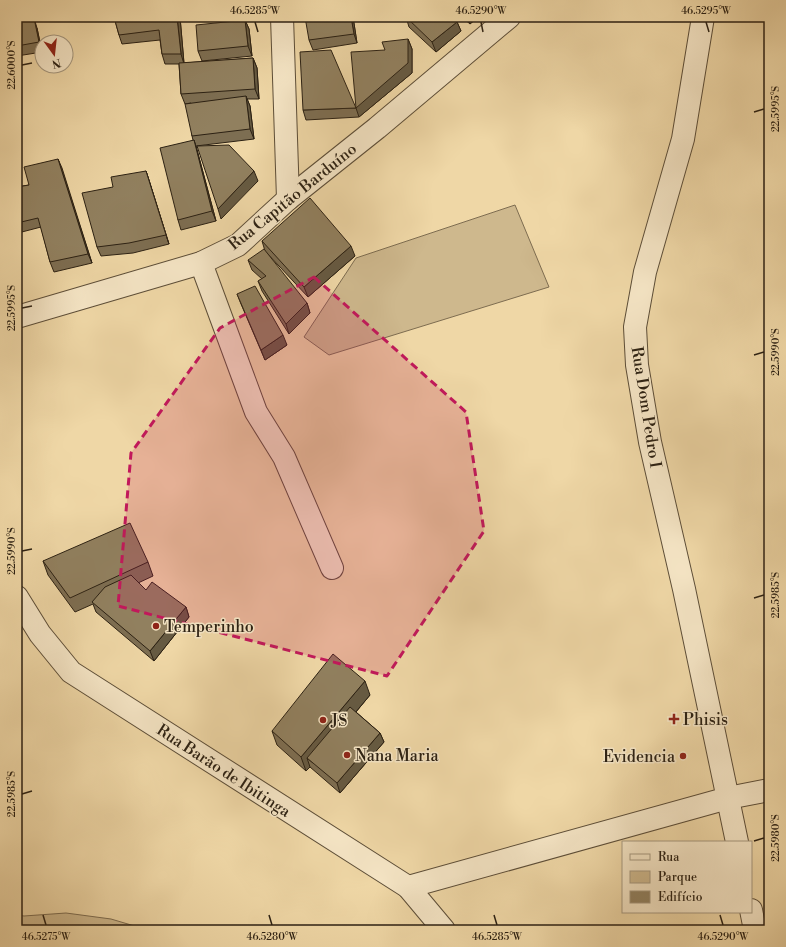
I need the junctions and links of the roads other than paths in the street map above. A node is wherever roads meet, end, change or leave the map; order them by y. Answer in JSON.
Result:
{"nodes":[{"id":1,"x":282,"y":17,"type":"edge"},
{"id":2,"x":509,"y":17,"type":"edge"},
{"id":3,"x":703,"y":17,"type":"edge"},
{"id":4,"x":288,"y":199,"type":"junction"},
{"id":5,"x":201,"y":263,"type":"junction"},
{"id":6,"x":17,"y":317,"type":"edge"},
{"id":7,"x":332,"y":568,"type":"dead end"},
{"id":8,"x":17,"y":597,"type":"edge"},
{"id":9,"x":769,"y":790,"type":"edge"},
{"id":10,"x":728,"y":798,"type":"junction"},
{"id":11,"x":737,"y":841,"type":"edge"},
{"id":12,"x":408,"y":887,"type":"junction"},
{"id":13,"x":752,"y":913,"type":"edge"},
{"id":14,"x":444,"y":930,"type":"edge"},
{"id":15,"x":755,"y":930,"type":"edge"}],
"edges":[{"from":1,"to":4,"type":"street"},
{"from":2,"to":4,"type":"street","name":"Rua Capitão Barduíno"},
{"from":3,"to":10,"type":"street","name":"Rua Dom Pedro I"},
{"from":4,"to":5,"type":"street","name":"Rua Capitão Barduíno"},
{"from":5,"to":6,"type":"street","name":"Rua Capitão Barduíno"},
{"from":5,"to":7,"type":"street"},
{"from":8,"to":12,"type":"street","name":"Rua Barão de Ibitinga"},
{"from":9,"to":10,"type":"street"},
{"from":10,"to":11,"type":"street","name":"Rua Dom Pedro I"},
{"from":10,"to":12,"type":"street"},
{"from":12,"to":14,"type":"street","name":"Rua Barão de Ibitinga"},
{"from":13,"to":15,"type":"street"}]}
